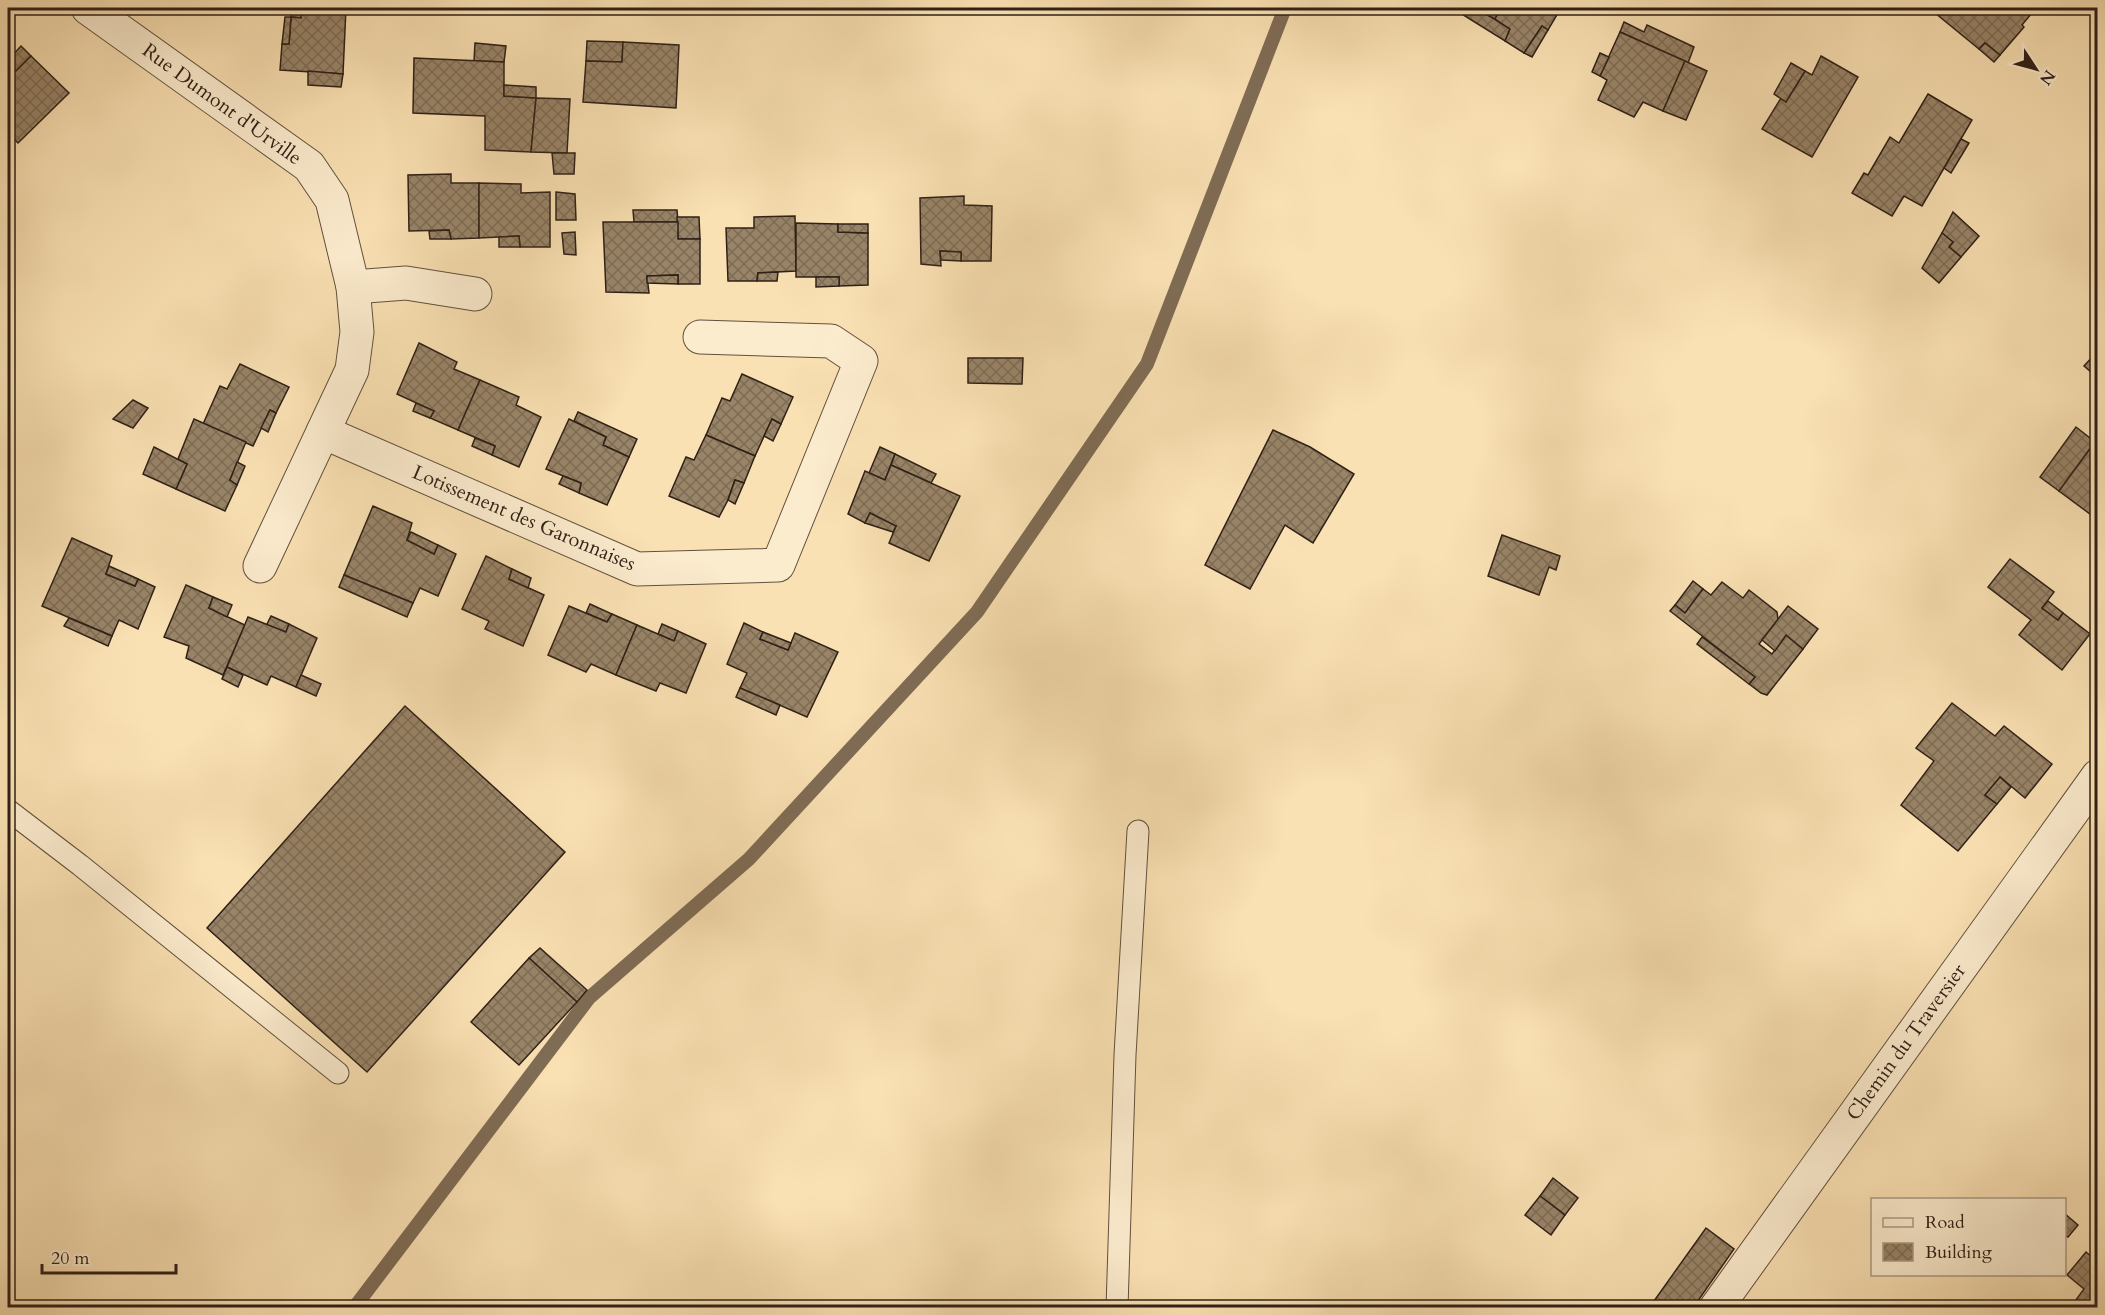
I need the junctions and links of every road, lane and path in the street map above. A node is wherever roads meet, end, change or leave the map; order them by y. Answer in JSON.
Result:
{"nodes":[{"id":1,"x":88,"y":8,"type":"edge"},
{"id":2,"x":353,"y":287,"type":"junction"},
{"id":3,"x":475,"y":294,"type":"dead end"},
{"id":4,"x":700,"y":337,"type":"dead end"},
{"id":5,"x":323,"y":432,"type":"junction"},
{"id":6,"x":260,"y":566,"type":"dead end"},
{"id":7,"x":2097,"y":776,"type":"edge"},
{"id":8,"x":8,"y":810,"type":"edge"},
{"id":9,"x":1138,"y":831,"type":"dead end"},
{"id":10,"x":339,"y":1073,"type":"dead end"},
{"id":11,"x":1117,"y":1308,"type":"edge"},
{"id":12,"x":1716,"y":1308,"type":"edge"}],
"edges":[{"from":1,"to":2,"type":"street","name":"Rue Dumont d'Urville"},
{"from":2,"to":3,"type":"street"},
{"from":2,"to":5,"type":"street"},
{"from":4,"to":5,"type":"street","name":"Lotissement des Garonnaises"},
{"from":5,"to":6,"type":"street"},
{"from":7,"to":12,"type":"street","name":"Chemin du Traversier"},
{"from":8,"to":10,"type":"lane"},
{"from":9,"to":11,"type":"lane"}]}
